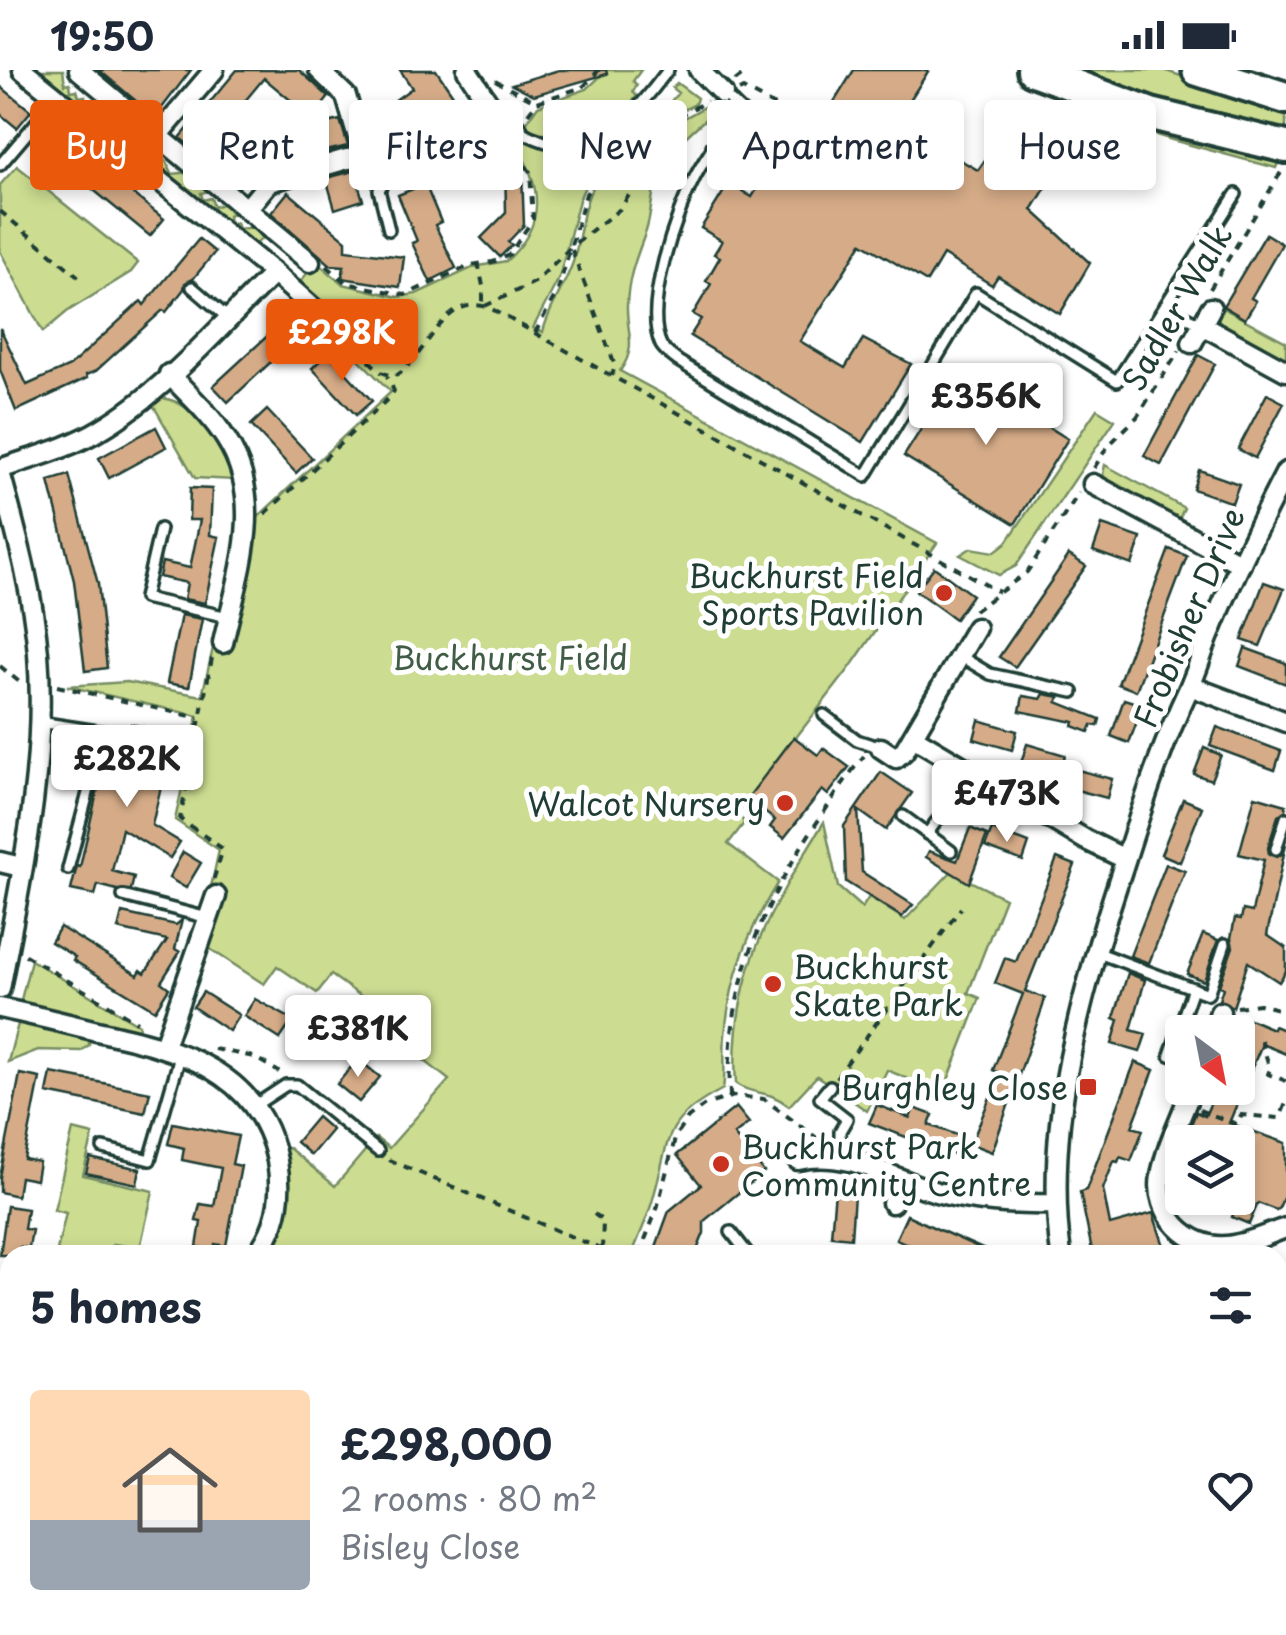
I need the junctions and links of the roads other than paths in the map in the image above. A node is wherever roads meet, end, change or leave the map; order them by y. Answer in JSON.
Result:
{"nodes":[{"id":1,"x":23,"y":70,"type":"edge"},
{"id":2,"x":79,"y":70,"type":"edge"},
{"id":3,"x":214,"y":70,"type":"edge"},
{"id":4,"x":319,"y":70,"type":"edge"},
{"id":5,"x":668,"y":70,"type":"edge"},
{"id":6,"x":699,"y":70,"type":"edge"},
{"id":7,"x":1033,"y":70,"type":"edge"},
{"id":8,"x":1198,"y":70,"type":"edge"},
{"id":9,"x":469,"y":73,"type":"edge"},
{"id":10,"x":726,"y":92,"type":"junction"},
{"id":11,"x":57,"y":98,"type":"junction"},
{"id":12,"x":1286,"y":98,"type":"edge"},
{"id":13,"x":114,"y":100,"type":"edge"},
{"id":14,"x":487,"y":100,"type":"edge"},
{"id":15,"x":727,"y":100,"type":"edge"},
{"id":16,"x":733,"y":100,"type":"edge"},
{"id":17,"x":349,"y":106,"type":"edge"},
{"id":18,"x":163,"y":131,"type":"edge"},
{"id":19,"x":523,"y":136,"type":"edge"},
{"id":20,"x":163,"y":141,"type":"edge"},
{"id":21,"x":1286,"y":147,"type":"edge"},
{"id":22,"x":707,"y":155,"type":"edge"},
{"id":23,"x":349,"y":159,"type":"edge"},
{"id":24,"x":0,"y":165,"type":"edge"},
{"id":25,"x":379,"y":190,"type":"edge"},
{"id":26,"x":1236,"y":194,"type":"dead end"},
{"id":27,"x":246,"y":209,"type":"junction"},
{"id":28,"x":389,"y":230,"type":"dead end"},
{"id":29,"x":310,"y":262,"type":"road end"},
{"id":30,"x":274,"y":273,"type":"junction"},
{"id":31,"x":192,"y":287,"type":"dead end"},
{"id":32,"x":1166,"y":306,"type":"junction"},
{"id":33,"x":1211,"y":308,"type":"dead end"},
{"id":34,"x":323,"y":317,"type":"road end"},
{"id":35,"x":228,"y":318,"type":"junction"},
{"id":36,"x":1196,"y":323,"type":"junction"},
{"id":37,"x":1192,"y":343,"type":"dead end"},
{"id":38,"x":1286,"y":371,"type":"edge"},
{"id":39,"x":170,"y":374,"type":"junction"},
{"id":40,"x":0,"y":470,"type":"edge"},
{"id":41,"x":1286,"y":472,"type":"edge"},
{"id":42,"x":1090,"y":481,"type":"road end"},
{"id":43,"x":160,"y":529,"type":"dead end"},
{"id":44,"x":1241,"y":564,"type":"junction"},
{"id":45,"x":228,"y":618,"type":"junction"},
{"id":46,"x":974,"y":621,"type":"road end"},
{"id":47,"x":223,"y":643,"type":"road end"},
{"id":48,"x":960,"y":656,"type":"junction"},
{"id":49,"x":1190,"y":686,"type":"junction"},
{"id":50,"x":1073,"y":692,"type":"dead end"},
{"id":51,"x":824,"y":715,"type":"dead end"},
{"id":52,"x":39,"y":722,"type":"junction"},
{"id":53,"x":1286,"y":722,"type":"edge"},
{"id":54,"x":913,"y":737,"type":"junction"},
{"id":55,"x":880,"y":747,"type":"joint"},
{"id":56,"x":973,"y":773,"type":"junction"},
{"id":57,"x":904,"y":816,"type":"dead end"},
{"id":58,"x":1286,"y":818,"type":"edge"},
{"id":59,"x":927,"y":834,"type":"junction"},
{"id":60,"x":1276,"y":849,"type":"dead end"},
{"id":61,"x":952,"y":852,"type":"dead end"},
{"id":62,"x":1125,"y":858,"type":"junction"},
{"id":63,"x":0,"y":862,"type":"edge"},
{"id":64,"x":21,"y":867,"type":"junction"},
{"id":65,"x":68,"y":869,"type":"dead end"},
{"id":66,"x":123,"y":896,"type":"dead end"},
{"id":67,"x":216,"y":896,"type":"road end"},
{"id":68,"x":208,"y":918,"type":"junction"},
{"id":69,"x":1226,"y":944,"type":"dead end"},
{"id":70,"x":1096,"y":952,"type":"junction"},
{"id":71,"x":1193,"y":988,"type":"junction"},
{"id":72,"x":0,"y":989,"type":"edge"},
{"id":73,"x":0,"y":1008,"type":"edge"},
{"id":74,"x":1220,"y":1012,"type":"road end"},
{"id":75,"x":1184,"y":1015,"type":"edge"},
{"id":76,"x":1219,"y":1015,"type":"edge"},
{"id":77,"x":172,"y":1048,"type":"junction"},
{"id":78,"x":830,"y":1086,"type":"road end"},
{"id":79,"x":1186,"y":1105,"type":"edge"},
{"id":80,"x":254,"y":1106,"type":"junction"},
{"id":81,"x":103,"y":1148,"type":"dead end"},
{"id":82,"x":378,"y":1151,"type":"road end"},
{"id":83,"x":840,"y":1156,"type":"junction"},
{"id":84,"x":798,"y":1160,"type":"dead end"},
{"id":85,"x":901,"y":1180,"type":"junction"},
{"id":86,"x":892,"y":1203,"type":"dead end"},
{"id":87,"x":1056,"y":1204,"type":"junction"},
{"id":88,"x":1286,"y":1228,"type":"edge"},
{"id":89,"x":731,"y":1232,"type":"dead end"},
{"id":90,"x":262,"y":1245,"type":"edge"},
{"id":91,"x":741,"y":1245,"type":"edge"},
{"id":92,"x":1060,"y":1245,"type":"edge"},
{"id":93,"x":1214,"y":1245,"type":"edge"},
{"id":94,"x":1229,"y":1245,"type":"edge"}],
"edges":[{"from":1,"to":11,"type":"street"},
{"from":2,"to":13,"type":"street"},
{"from":3,"to":18,"type":"street"},
{"from":4,"to":17,"type":"street"},
{"from":5,"to":19,"type":"lane"},
{"from":6,"to":10,"type":"street"},
{"from":7,"to":21,"type":"main road"},
{"from":8,"to":12,"type":"main road"},
{"from":9,"to":14,"type":"street"},
{"from":10,"to":15,"type":"lane"},
{"from":10,"to":16,"type":"lane"},
{"from":11,"to":24,"type":"lane"},
{"from":11,"to":30,"type":"street"},
{"from":20,"to":27,"type":"street"},
{"from":22,"to":32,"type":"lane"},
{"from":23,"to":27,"type":"street"},
{"from":25,"to":28,"type":"lane"},
{"from":26,"to":32,"type":"lane"},
{"from":27,"to":29,"type":"street"},
{"from":30,"to":34,"type":"street"},
{"from":30,"to":35,"type":"street"},
{"from":31,"to":35,"type":"lane"},
{"from":32,"to":36,"type":"lane"},
{"from":33,"to":36,"type":"street"},
{"from":35,"to":39,"type":"street"},
{"from":36,"to":37,"type":"street"},
{"from":36,"to":38,"type":"street"},
{"from":39,"to":40,"type":"street"},
{"from":39,"to":45,"type":"street"},
{"from":40,"to":52,"type":"street"},
{"from":41,"to":44,"type":"street","name":"Frobisher Drive"},
{"from":42,"to":44,"type":"street"},
{"from":43,"to":45,"type":"lane"},
{"from":44,"to":49,"type":"street","name":"Frobisher Drive"},
{"from":45,"to":47,"type":"street"},
{"from":46,"to":48,"type":"street"},
{"from":48,"to":50,"type":"lane"},
{"from":48,"to":54,"type":"street"},
{"from":49,"to":53,"type":"street"},
{"from":49,"to":62,"type":"street","name":"Frobisher Drive"},
{"from":51,"to":55,"type":"lane"},
{"from":52,"to":64,"type":"street"},
{"from":52,"to":65,"type":"lane"},
{"from":54,"to":55,"type":"street"},
{"from":54,"to":56,"type":"street"},
{"from":56,"to":59,"type":"lane"},
{"from":56,"to":62,"type":"street"},
{"from":57,"to":59,"type":"lane"},
{"from":58,"to":60,"type":"lane"},
{"from":59,"to":61,"type":"lane"},
{"from":62,"to":70,"type":"street","name":"Frobisher Drive"},
{"from":63,"to":64,"type":"street"},
{"from":64,"to":72,"type":"street"},
{"from":66,"to":68,"type":"lane"},
{"from":67,"to":68,"type":"street"},
{"from":68,"to":77,"type":"street"},
{"from":69,"to":71,"type":"lane"},
{"from":70,"to":71,"type":"lane"},
{"from":70,"to":87,"type":"street","name":"Frobisher Drive"},
{"from":71,"to":75,"type":"lane"},
{"from":73,"to":77,"type":"street"},
{"from":74,"to":76,"type":"street"},
{"from":77,"to":80,"type":"street"},
{"from":77,"to":81,"type":"lane"},
{"from":78,"to":83,"type":"lane"},
{"from":79,"to":93,"type":"street"},
{"from":80,"to":82,"type":"lane"},
{"from":80,"to":90,"type":"street"},
{"from":83,"to":84,"type":"street"},
{"from":83,"to":85,"type":"street"},
{"from":85,"to":86,"type":"street"},
{"from":85,"to":87,"type":"street"},
{"from":87,"to":92,"type":"street","name":"Frobisher Drive"},
{"from":88,"to":94,"type":"street"},
{"from":89,"to":91,"type":"lane"}]}
